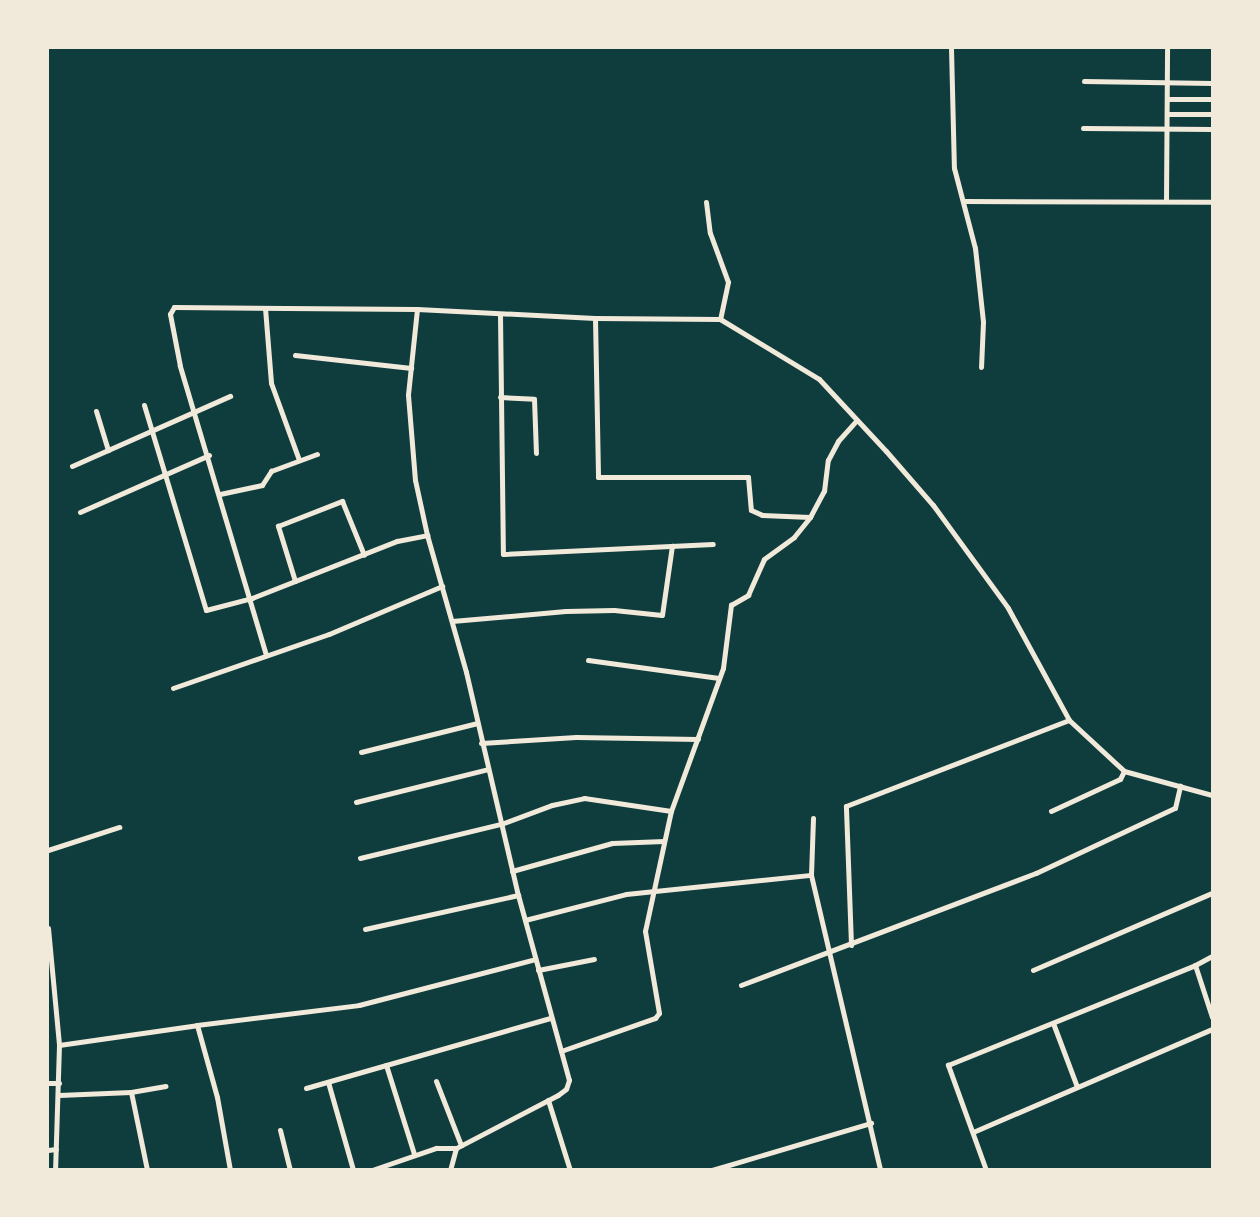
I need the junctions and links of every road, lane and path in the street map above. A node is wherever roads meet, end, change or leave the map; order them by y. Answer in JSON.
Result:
{"nodes":[{"id":1,"x":951,"y":48,"type":"edge"},
{"id":2,"x":1167,"y":48,"type":"edge"},
{"id":3,"x":1084,"y":81,"type":"dead end"},
{"id":4,"x":1167,"y":82,"type":"junction"},
{"id":5,"x":1212,"y":83,"type":"edge"},
{"id":6,"x":1167,"y":99,"type":"junction"},
{"id":7,"x":1212,"y":99,"type":"edge"},
{"id":8,"x":1167,"y":114,"type":"junction"},
{"id":9,"x":1212,"y":114,"type":"edge"},
{"id":10,"x":1084,"y":128,"type":"dead end"},
{"id":11,"x":1167,"y":129,"type":"junction"},
{"id":12,"x":1212,"y":129,"type":"edge"},
{"id":13,"x":963,"y":201,"type":"junction"},
{"id":14,"x":1166,"y":201,"type":"junction"},
{"id":15,"x":706,"y":202,"type":"dead end"},
{"id":16,"x":1212,"y":202,"type":"edge"},
{"id":17,"x":265,"y":308,"type":"junction"},
{"id":18,"x":417,"y":309,"type":"junction"},
{"id":19,"x":500,"y":315,"type":"junction"},
{"id":20,"x":595,"y":318,"type":"junction"},
{"id":21,"x":720,"y":319,"type":"junction"},
{"id":22,"x":295,"y":355,"type":"dead end"},
{"id":23,"x":981,"y":367,"type":"dead end"},
{"id":24,"x":411,"y":368,"type":"junction"},
{"id":25,"x":230,"y":396,"type":"dead end"},
{"id":26,"x":500,"y":397,"type":"junction"},
{"id":27,"x":144,"y":405,"type":"dead end"},
{"id":28,"x":96,"y":411,"type":"dead end"},
{"id":29,"x":196,"y":413,"type":"junction"},
{"id":30,"x":857,"y":420,"type":"junction"},
{"id":31,"x":152,"y":431,"type":"junction"},
{"id":32,"x":108,"y":450,"type":"junction"},
{"id":33,"x":536,"y":453,"type":"dead end"},
{"id":34,"x":317,"y":454,"type":"dead end"},
{"id":35,"x":209,"y":455,"type":"junction"},
{"id":36,"x":299,"y":460,"type":"junction"},
{"id":37,"x":72,"y":466,"type":"dead end"},
{"id":38,"x":165,"y":475,"type":"junction"},
{"id":39,"x":220,"y":494,"type":"junction"},
{"id":40,"x":80,"y":512,"type":"dead end"},
{"id":41,"x":810,"y":517,"type":"junction"},
{"id":42,"x":426,"y":535,"type":"junction"},
{"id":43,"x":713,"y":544,"type":"dead end"},
{"id":44,"x":672,"y":546,"type":"junction"},
{"id":45,"x":364,"y":554,"type":"junction"},
{"id":46,"x":295,"y":581,"type":"junction"},
{"id":47,"x":442,"y":586,"type":"junction"},
{"id":48,"x":252,"y":598,"type":"junction"},
{"id":49,"x":452,"y":621,"type":"junction"},
{"id":50,"x":266,"y":656,"type":"junction"},
{"id":51,"x":588,"y":660,"type":"dead end"},
{"id":52,"x":719,"y":678,"type":"junction"},
{"id":53,"x":173,"y":688,"type":"dead end"},
{"id":54,"x":1070,"y":720,"type":"junction"},
{"id":55,"x":477,"y":723,"type":"junction"},
{"id":56,"x":698,"y":738,"type":"junction"},
{"id":57,"x":481,"y":742,"type":"junction"},
{"id":58,"x":361,"y":752,"type":"dead end"},
{"id":59,"x":488,"y":769,"type":"junction"},
{"id":60,"x":1124,"y":771,"type":"junction"},
{"id":61,"x":1180,"y":786,"type":"junction"},
{"id":62,"x":1212,"y":795,"type":"edge"},
{"id":63,"x":356,"y":802,"type":"dead end"},
{"id":64,"x":671,"y":811,"type":"junction"},
{"id":65,"x":1051,"y":811,"type":"dead end"},
{"id":66,"x":813,"y":818,"type":"dead end"},
{"id":67,"x":501,"y":824,"type":"junction"},
{"id":68,"x":119,"y":827,"type":"dead end"},
{"id":69,"x":664,"y":841,"type":"junction"},
{"id":70,"x":48,"y":850,"type":"edge"},
{"id":71,"x":360,"y":858,"type":"dead end"},
{"id":72,"x":512,"y":871,"type":"junction"},
{"id":73,"x":811,"y":875,"type":"junction"},
{"id":74,"x":654,"y":891,"type":"junction"},
{"id":75,"x":1212,"y":893,"type":"edge"},
{"id":76,"x":518,"y":895,"type":"junction"},
{"id":77,"x":525,"y":920,"type":"junction"},
{"id":78,"x":48,"y":928,"type":"edge"},
{"id":79,"x":365,"y":929,"type":"dead end"},
{"id":80,"x":850,"y":945,"type":"junction"},
{"id":81,"x":828,"y":952,"type":"junction"},
{"id":82,"x":1212,"y":956,"type":"edge"},
{"id":83,"x":535,"y":958,"type":"junction"},
{"id":84,"x":594,"y":959,"type":"dead end"},
{"id":85,"x":1195,"y":965,"type":"junction"},
{"id":86,"x":538,"y":970,"type":"junction"},
{"id":87,"x":1032,"y":970,"type":"dead end"},
{"id":88,"x":741,"y":985,"type":"dead end"},
{"id":89,"x":56,"y":1002,"type":"junction"},
{"id":90,"x":48,"y":1004,"type":"edge"},
{"id":91,"x":1212,"y":1017,"type":"edge"},
{"id":92,"x":550,"y":1018,"type":"junction"},
{"id":93,"x":1053,"y":1023,"type":"junction"},
{"id":94,"x":198,"y":1025,"type":"junction"},
{"id":95,"x":1212,"y":1029,"type":"edge"},
{"id":96,"x":59,"y":1045,"type":"junction"},
{"id":97,"x":561,"y":1051,"type":"junction"},
{"id":98,"x":386,"y":1066,"type":"junction"},
{"id":99,"x":436,"y":1081,"type":"dead end"},
{"id":100,"x":328,"y":1082,"type":"junction"},
{"id":101,"x":48,"y":1083,"type":"edge"},
{"id":102,"x":59,"y":1083,"type":"junction"},
{"id":103,"x":165,"y":1086,"type":"dead end"},
{"id":104,"x":1078,"y":1087,"type":"junction"},
{"id":105,"x":306,"y":1088,"type":"dead end"},
{"id":106,"x":131,"y":1092,"type":"junction"},
{"id":107,"x":59,"y":1095,"type":"junction"},
{"id":108,"x":548,"y":1100,"type":"junction"},
{"id":109,"x":871,"y":1123,"type":"junction"},
{"id":110,"x":280,"y":1130,"type":"dead end"},
{"id":111,"x":973,"y":1132,"type":"junction"},
{"id":112,"x":462,"y":1145,"type":"junction"},
{"id":113,"x":456,"y":1148,"type":"junction"},
{"id":114,"x":48,"y":1150,"type":"edge"},
{"id":115,"x":56,"y":1150,"type":"junction"},
{"id":116,"x":414,"y":1154,"type":"junction"},
{"id":117,"x":55,"y":1170,"type":"edge"},
{"id":118,"x":147,"y":1170,"type":"edge"},
{"id":119,"x":230,"y":1170,"type":"edge"},
{"id":120,"x":290,"y":1170,"type":"edge"},
{"id":121,"x":353,"y":1170,"type":"edge"},
{"id":122,"x":372,"y":1170,"type":"edge"},
{"id":123,"x":450,"y":1170,"type":"edge"},
{"id":124,"x":570,"y":1170,"type":"edge"},
{"id":125,"x":712,"y":1170,"type":"edge"},
{"id":126,"x":880,"y":1170,"type":"edge"},
{"id":127,"x":986,"y":1170,"type":"edge"}],
"edges":[{"from":1,"to":13,"type":"street"},
{"from":2,"to":4,"type":"street"},
{"from":3,"to":4,"type":"street"},
{"from":4,"to":5,"type":"street"},
{"from":4,"to":6,"type":"street"},
{"from":6,"to":7,"type":"street"},
{"from":6,"to":8,"type":"street"},
{"from":8,"to":9,"type":"street"},
{"from":8,"to":11,"type":"street"},
{"from":10,"to":11,"type":"street"},
{"from":11,"to":12,"type":"street"},
{"from":11,"to":14,"type":"street"},
{"from":13,"to":14,"type":"street"},
{"from":13,"to":23,"type":"street"},
{"from":14,"to":16,"type":"street"},
{"from":15,"to":21,"type":"street"},
{"from":17,"to":18,"type":"street"},
{"from":17,"to":29,"type":"street"},
{"from":17,"to":36,"type":"street"},
{"from":18,"to":19,"type":"street"},
{"from":18,"to":24,"type":"street"},
{"from":19,"to":20,"type":"street"},
{"from":19,"to":26,"type":"street"},
{"from":20,"to":21,"type":"street"},
{"from":20,"to":41,"type":"street"},
{"from":21,"to":30,"type":"street"},
{"from":22,"to":24,"type":"street"},
{"from":24,"to":42,"type":"street"},
{"from":25,"to":29,"type":"street"},
{"from":26,"to":33,"type":"street"},
{"from":26,"to":44,"type":"street"},
{"from":27,"to":31,"type":"street"},
{"from":28,"to":32,"type":"street"},
{"from":29,"to":31,"type":"street"},
{"from":29,"to":35,"type":"street"},
{"from":30,"to":41,"type":"street"},
{"from":30,"to":54,"type":"street"},
{"from":31,"to":32,"type":"street"},
{"from":31,"to":38,"type":"street"},
{"from":32,"to":37,"type":"street"},
{"from":34,"to":36,"type":"street"},
{"from":35,"to":38,"type":"street"},
{"from":35,"to":39,"type":"street"},
{"from":36,"to":39,"type":"street"},
{"from":38,"to":40,"type":"street"},
{"from":38,"to":48,"type":"street"},
{"from":39,"to":48,"type":"street"},
{"from":41,"to":52,"type":"street"},
{"from":42,"to":45,"type":"street"},
{"from":42,"to":47,"type":"street"},
{"from":43,"to":44,"type":"street"},
{"from":44,"to":49,"type":"street"},
{"from":45,"to":46,"type":"street"},
{"from":45,"to":46,"type":"street"},
{"from":46,"to":48,"type":"street"},
{"from":47,"to":49,"type":"street"},
{"from":47,"to":50,"type":"street"},
{"from":48,"to":50,"type":"street"},
{"from":49,"to":55,"type":"street"},
{"from":50,"to":53,"type":"street"},
{"from":51,"to":52,"type":"street"},
{"from":52,"to":56,"type":"street"},
{"from":54,"to":60,"type":"street"},
{"from":54,"to":80,"type":"street"},
{"from":55,"to":57,"type":"street"},
{"from":55,"to":58,"type":"street"},
{"from":56,"to":57,"type":"street"},
{"from":56,"to":64,"type":"street"},
{"from":57,"to":59,"type":"street"},
{"from":59,"to":63,"type":"street"},
{"from":59,"to":67,"type":"street"},
{"from":60,"to":61,"type":"street"},
{"from":60,"to":65,"type":"street"},
{"from":61,"to":62,"type":"street"},
{"from":61,"to":80,"type":"street"},
{"from":64,"to":67,"type":"street"},
{"from":64,"to":69,"type":"street"},
{"from":66,"to":73,"type":"street"},
{"from":67,"to":71,"type":"street"},
{"from":67,"to":72,"type":"street"},
{"from":68,"to":70,"type":"street"},
{"from":69,"to":72,"type":"street"},
{"from":69,"to":74,"type":"street"},
{"from":72,"to":76,"type":"street"},
{"from":73,"to":74,"type":"street"},
{"from":73,"to":81,"type":"street"},
{"from":74,"to":77,"type":"street"},
{"from":74,"to":97,"type":"street"},
{"from":75,"to":87,"type":"street"},
{"from":76,"to":77,"type":"street"},
{"from":76,"to":79,"type":"street"},
{"from":77,"to":83,"type":"street"},
{"from":78,"to":89,"type":"street"},
{"from":80,"to":81,"type":"street"},
{"from":81,"to":88,"type":"street"},
{"from":81,"to":109,"type":"street"},
{"from":82,"to":85,"type":"street"},
{"from":83,"to":86,"type":"street"},
{"from":83,"to":94,"type":"street"},
{"from":84,"to":86,"type":"street"},
{"from":85,"to":91,"type":"street"},
{"from":85,"to":93,"type":"street"},
{"from":86,"to":92,"type":"street"},
{"from":89,"to":90,"type":"street"},
{"from":89,"to":96,"type":"street"},
{"from":92,"to":97,"type":"street"},
{"from":92,"to":98,"type":"street"},
{"from":93,"to":104,"type":"street"},
{"from":93,"to":111,"type":"street"},
{"from":94,"to":96,"type":"street"},
{"from":94,"to":119,"type":"street"},
{"from":95,"to":104,"type":"street"},
{"from":96,"to":102,"type":"street"},
{"from":97,"to":108,"type":"street"},
{"from":98,"to":100,"type":"street"},
{"from":98,"to":116,"type":"street"},
{"from":99,"to":112,"type":"street"},
{"from":100,"to":105,"type":"street"},
{"from":100,"to":121,"type":"street"},
{"from":101,"to":102,"type":"street"},
{"from":102,"to":107,"type":"street"},
{"from":103,"to":106,"type":"street"},
{"from":104,"to":111,"type":"street"},
{"from":106,"to":107,"type":"street"},
{"from":106,"to":118,"type":"street"},
{"from":107,"to":115,"type":"street"},
{"from":108,"to":112,"type":"street"},
{"from":108,"to":124,"type":"street"},
{"from":109,"to":125,"type":"street"},
{"from":109,"to":126,"type":"street"},
{"from":110,"to":120,"type":"street"},
{"from":111,"to":127,"type":"street"},
{"from":112,"to":113,"type":"street"},
{"from":113,"to":116,"type":"street"},
{"from":113,"to":123,"type":"street"},
{"from":114,"to":115,"type":"street"},
{"from":115,"to":117,"type":"street"},
{"from":116,"to":122,"type":"street"}]}
